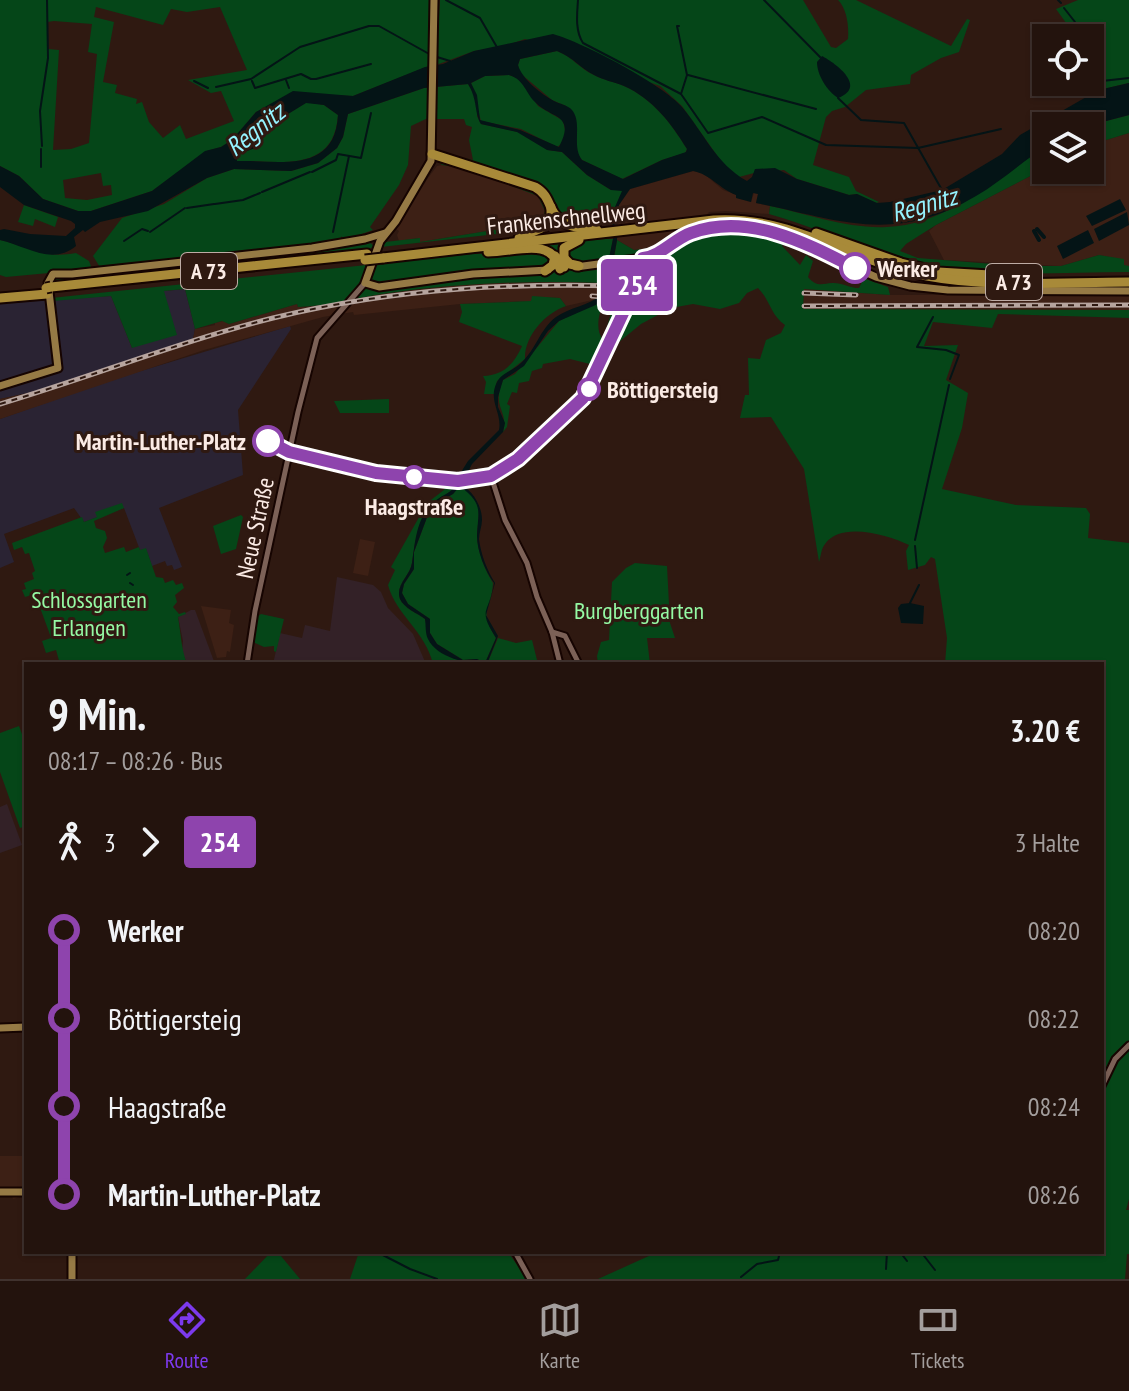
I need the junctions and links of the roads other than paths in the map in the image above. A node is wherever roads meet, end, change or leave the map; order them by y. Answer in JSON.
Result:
{"nodes":[{"id":1,"x":434,"y":0,"type":"edge"},
{"id":2,"x":432,"y":158,"type":"junction"},
{"id":3,"x":551,"y":207,"type":"junction"},
{"id":4,"x":394,"y":223,"type":"junction"},
{"id":5,"x":599,"y":232,"type":"junction"},
{"id":6,"x":385,"y":233,"type":"junction"},
{"id":7,"x":519,"y":238,"type":"junction"},
{"id":8,"x":365,"y":239,"type":"junction"},
{"id":9,"x":345,"y":242,"type":"junction"},
{"id":10,"x":449,"y":251,"type":"junction"},
{"id":11,"x":382,"y":252,"type":"junction"},
{"id":12,"x":559,"y":256,"type":"junction"},
{"id":13,"x":643,"y":258,"type":"junction"},
{"id":14,"x":579,"y":266,"type":"junction"},
{"id":15,"x":562,"y":268,"type":"junction"},
{"id":16,"x":545,"y":271,"type":"junction"},
{"id":17,"x":1129,"y":279,"type":"edge"},
{"id":18,"x":366,"y":280,"type":"junction"},
{"id":19,"x":1129,"y":291,"type":"edge"},
{"id":20,"x":0,"y":296,"type":"edge"},
{"id":21,"x":0,"y":386,"type":"edge"},
{"id":22,"x":289,"y":452,"type":"junction"},
{"id":23,"x":505,"y":468,"type":"junction"},
{"id":24,"x":491,"y":476,"type":"junction"},
{"id":25,"x":477,"y":480,"type":"junction"},
{"id":26,"x":494,"y":484,"type":"junction"},
{"id":27,"x":552,"y":632,"type":"junction"},
{"id":28,"x":247,"y":662,"type":"edge"},
{"id":29,"x":560,"y":662,"type":"edge"},
{"id":30,"x":578,"y":662,"type":"edge"},
{"id":31,"x":24,"y":1027,"type":"edge"},
{"id":32,"x":0,"y":1028,"type":"edge"},
{"id":33,"x":1129,"y":1045,"type":"edge"},
{"id":34,"x":1104,"y":1082,"type":"edge"},
{"id":35,"x":0,"y":1192,"type":"edge"},
{"id":36,"x":24,"y":1192,"type":"edge"},
{"id":37,"x":72,"y":1254,"type":"edge"},
{"id":38,"x":516,"y":1254,"type":"edge"},
{"id":39,"x":72,"y":1279,"type":"edge"},
{"id":40,"x":530,"y":1279,"type":"edge"}],
"edges":[{"from":1,"to":2,"type":"main road"},
{"from":2,"to":3,"type":"highway"},
{"from":2,"to":4,"type":"main road"},
{"from":3,"to":5,"type":"highway"},
{"from":3,"to":7,"type":"highway"},
{"from":4,"to":6,"type":"main road"},
{"from":4,"to":9,"type":"main road"},
{"from":5,"to":7,"type":"highway","name":"Frankenschnellweg","number":"A 73"},
{"from":5,"to":10,"type":"highway","name":"Frankenschnellweg","number":"A 73"},
{"from":5,"to":12,"type":"highway"},
{"from":5,"to":17,"type":"highway","name":"Frankenschnellweg","number":"A 73"},
{"from":6,"to":8,"type":"main road"},
{"from":6,"to":11,"type":"main road"},
{"from":7,"to":11,"type":"highway","name":"Frankenschnellweg","number":"A 73"},
{"from":8,"to":9,"type":"main road"},
{"from":8,"to":11,"type":"main road"},
{"from":9,"to":21,"type":"main road"},
{"from":10,"to":11,"type":"highway","name":"Frankenschnellweg","number":"A 73"},
{"from":10,"to":12,"type":"highway"},
{"from":11,"to":18,"type":"main road"},
{"from":11,"to":20,"type":"highway","name":"Frankenschnellweg","number":"A 73","bridge":true},
{"from":12,"to":14,"type":"highway"},
{"from":12,"to":15,"type":"highway"},
{"from":12,"to":16,"type":"highway"},
{"from":13,"to":14,"type":"main road"},
{"from":13,"to":19,"type":"main road"},
{"from":13,"to":23,"type":"street","bridge":true},
{"from":14,"to":15,"type":"main road"},
{"from":15,"to":16,"type":"main road"},
{"from":16,"to":18,"type":"main road"},
{"from":18,"to":22,"type":"street","name":"Neue Straße"},
{"from":22,"to":25,"type":"street"},
{"from":22,"to":28,"type":"street","name":"Neue Straße"},
{"from":23,"to":24,"type":"street"},
{"from":23,"to":26,"type":"street"},
{"from":24,"to":25,"type":"street"},
{"from":24,"to":26,"type":"street"},
{"from":25,"to":26,"type":"street"},
{"from":26,"to":27,"type":"street"},
{"from":27,"to":29,"type":"street"},
{"from":27,"to":30,"type":"street"},
{"from":31,"to":32,"type":"main road"},
{"from":33,"to":34,"type":"street"},
{"from":35,"to":36,"type":"main road"},
{"from":37,"to":39,"type":"main road"},
{"from":38,"to":40,"type":"street"}]}
